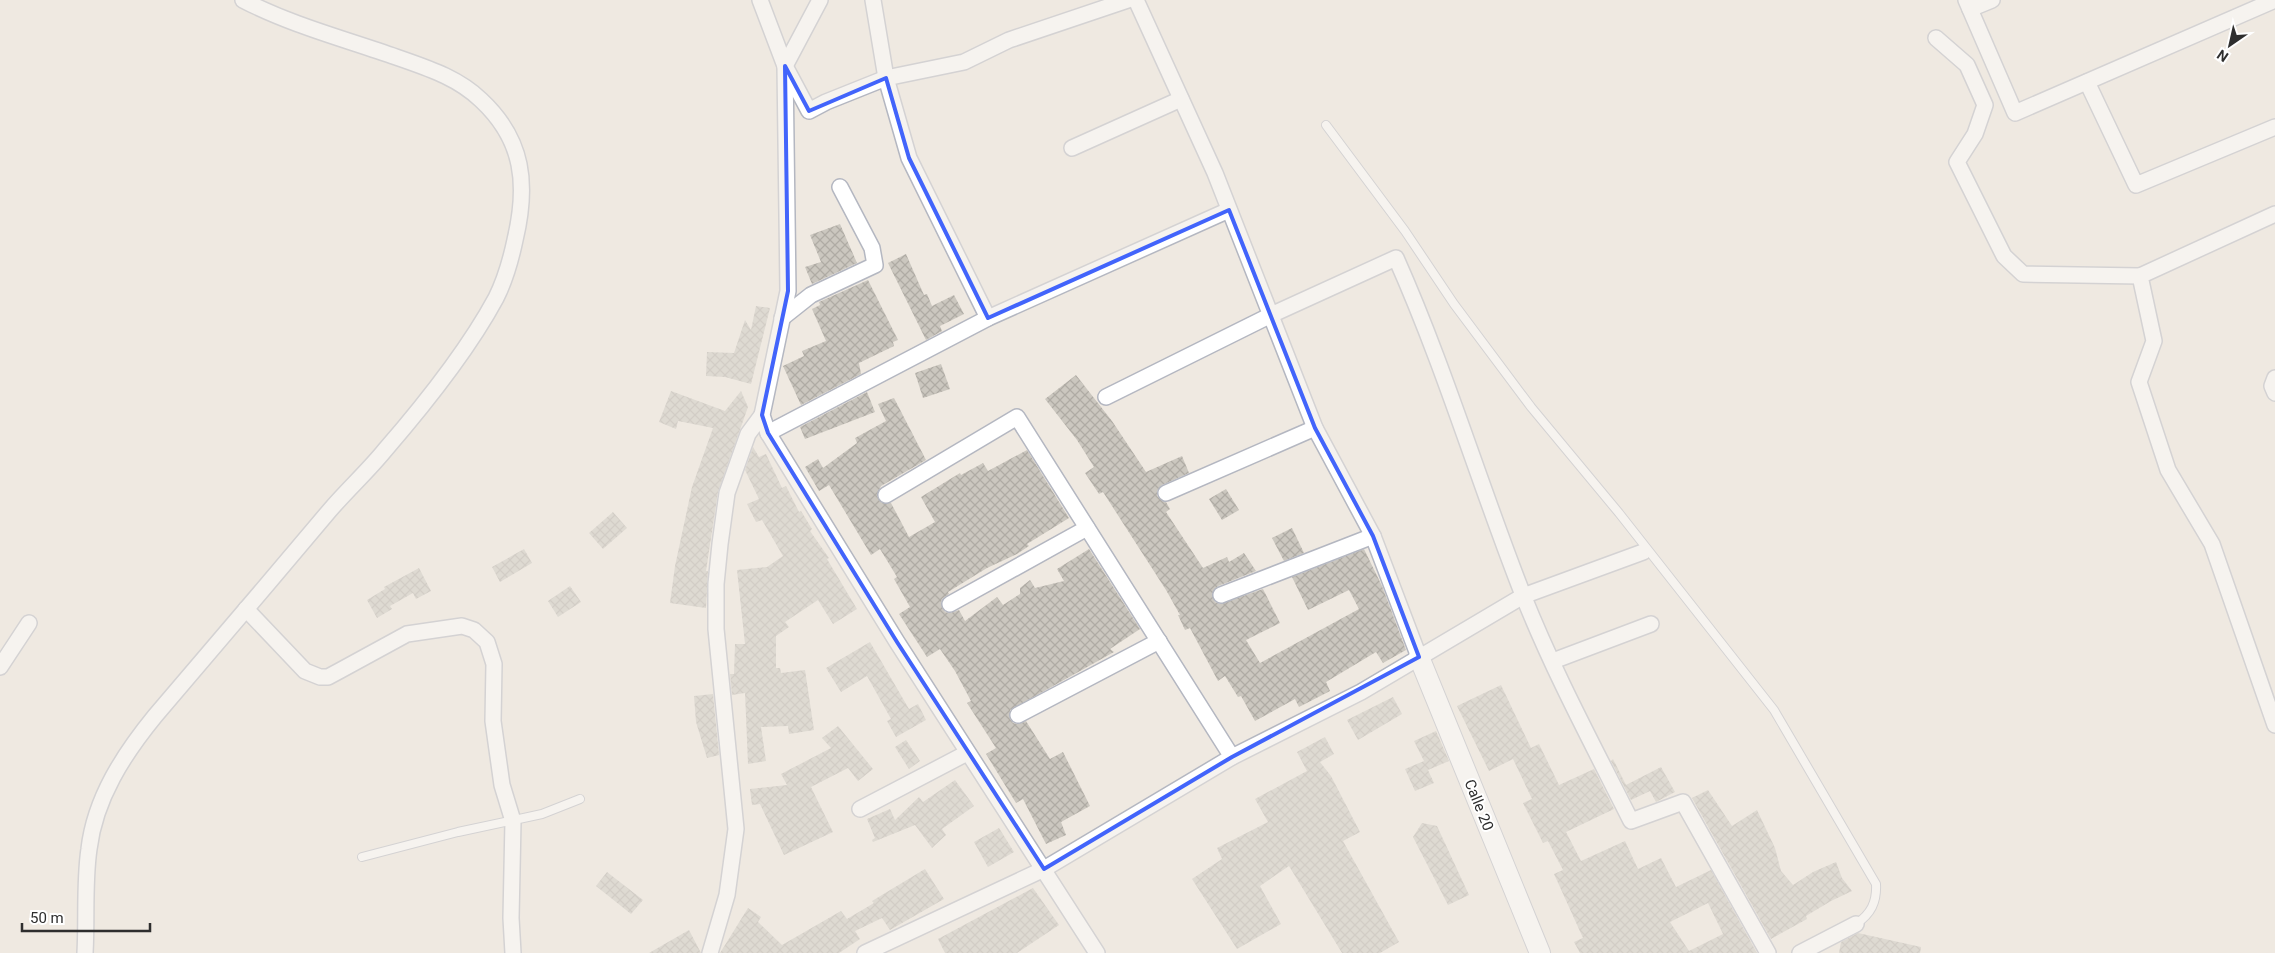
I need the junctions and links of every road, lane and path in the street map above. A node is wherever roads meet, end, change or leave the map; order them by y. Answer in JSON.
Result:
{"nodes":[{"id":1,"x":243,"y":0,"type":"edge"},
{"id":2,"x":760,"y":0,"type":"edge"},
{"id":3,"x":820,"y":0,"type":"edge"},
{"id":4,"x":873,"y":0,"type":"edge"},
{"id":5,"x":1128,"y":0,"type":"edge"},
{"id":6,"x":1136,"y":0,"type":"edge"},
{"id":7,"x":1992,"y":0,"type":"edge"},
{"id":8,"x":2275,"y":0,"type":"edge"},
{"id":9,"x":1968,"y":5,"type":"edge"},
{"id":10,"x":1936,"y":38,"type":"dead end"},
{"id":11,"x":785,"y":66,"type":"junction"},
{"id":12,"x":886,"y":78,"type":"junction"},
{"id":13,"x":2088,"y":82,"type":"junction"},
{"id":14,"x":1181,"y":98,"type":"junction"},
{"id":15,"x":1326,"y":125,"type":"dead end"},
{"id":16,"x":2275,"y":127,"type":"edge"},
{"id":17,"x":1072,"y":148,"type":"dead end"},
{"id":18,"x":840,"y":187,"type":"dead end"},
{"id":19,"x":1229,"y":210,"type":"junction"},
{"id":20,"x":2275,"y":214,"type":"edge"},
{"id":21,"x":2140,"y":276,"type":"junction"},
{"id":22,"x":1270,"y":316,"type":"junction"},
{"id":23,"x":782,"y":318,"type":"junction"},
{"id":24,"x":988,"y":318,"type":"junction"},
{"id":25,"x":2275,"y":378,"type":"edge"},
{"id":26,"x":2275,"y":393,"type":"edge"},
{"id":27,"x":1106,"y":397,"type":"dead end"},
{"id":28,"x":762,"y":415,"type":"junction"},
{"id":29,"x":1315,"y":428,"type":"junction"},
{"id":30,"x":768,"y":433,"type":"junction"},
{"id":31,"x":1166,"y":493,"type":"dead end"},
{"id":32,"x":886,"y":495,"type":"dead end"},
{"id":33,"x":1087,"y":528,"type":"junction"},
{"id":34,"x":1373,"y":536,"type":"junction"},
{"id":35,"x":1643,"y":552,"type":"dead end"},
{"id":36,"x":1221,"y":595,"type":"dead end"},
{"id":37,"x":1524,"y":596,"type":"junction"},
{"id":38,"x":950,"y":604,"type":"dead end"},
{"id":39,"x":246,"y":609,"type":"junction"},
{"id":40,"x":29,"y":623,"type":"dead end"},
{"id":41,"x":1651,"y":624,"type":"dead end"},
{"id":42,"x":1159,"y":641,"type":"junction"},
{"id":43,"x":1419,"y":658,"type":"junction"},
{"id":44,"x":1553,"y":661,"type":"junction"},
{"id":45,"x":0,"y":667,"type":"edge"},
{"id":46,"x":1018,"y":715,"type":"dead end"},
{"id":47,"x":2275,"y":722,"type":"edge"},
{"id":48,"x":967,"y":753,"type":"junction"},
{"id":49,"x":1232,"y":757,"type":"junction"},
{"id":50,"x":580,"y":799,"type":"dead end"},
{"id":51,"x":860,"y":809,"type":"dead end"},
{"id":52,"x":513,"y":821,"type":"junction"},
{"id":53,"x":362,"y":857,"type":"dead end"},
{"id":54,"x":1044,"y":868,"type":"junction"},
{"id":55,"x":1856,"y":924,"type":"joint"},
{"id":56,"x":85,"y":953,"type":"edge"},
{"id":57,"x":513,"y":953,"type":"edge"},
{"id":58,"x":710,"y":953,"type":"edge"},
{"id":59,"x":865,"y":953,"type":"edge"},
{"id":60,"x":1097,"y":953,"type":"edge"},
{"id":61,"x":1540,"y":953,"type":"edge"},
{"id":62,"x":1768,"y":953,"type":"edge"},
{"id":63,"x":1800,"y":953,"type":"edge"}],
"edges":[{"from":1,"to":39,"type":"street"},
{"from":2,"to":11,"type":"street"},
{"from":3,"to":11,"type":"street"},
{"from":4,"to":12,"type":"street"},
{"from":5,"to":12,"type":"street"},
{"from":6,"to":14,"type":"street"},
{"from":7,"to":9,"type":"street"},
{"from":8,"to":13,"type":"street"},
{"from":9,"to":13,"type":"street"},
{"from":10,"to":21,"type":"street"},
{"from":11,"to":12,"type":"street"},
{"from":11,"to":23,"type":"street"},
{"from":12,"to":24,"type":"street"},
{"from":13,"to":16,"type":"street"},
{"from":14,"to":17,"type":"street"},
{"from":14,"to":19,"type":"street"},
{"from":15,"to":55,"type":"lane"},
{"from":18,"to":23,"type":"street"},
{"from":19,"to":22,"type":"street"},
{"from":19,"to":24,"type":"street"},
{"from":20,"to":21,"type":"street"},
{"from":21,"to":47,"type":"street"},
{"from":22,"to":27,"type":"street"},
{"from":22,"to":29,"type":"street"},
{"from":22,"to":37,"type":"street"},
{"from":23,"to":28,"type":"street"},
{"from":24,"to":30,"type":"street"},
{"from":25,"to":26,"type":"street"},
{"from":28,"to":30,"type":"street"},
{"from":28,"to":58,"type":"street"},
{"from":29,"to":31,"type":"street"},
{"from":29,"to":34,"type":"street"},
{"from":30,"to":48,"type":"street"},
{"from":32,"to":33,"type":"street"},
{"from":33,"to":38,"type":"street"},
{"from":33,"to":42,"type":"street"},
{"from":34,"to":36,"type":"street"},
{"from":34,"to":43,"type":"street"},
{"from":35,"to":37,"type":"street"},
{"from":37,"to":43,"type":"street"},
{"from":37,"to":44,"type":"street"},
{"from":39,"to":52,"type":"street"},
{"from":39,"to":56,"type":"street"},
{"from":40,"to":45,"type":"street"},
{"from":41,"to":44,"type":"street"},
{"from":42,"to":46,"type":"street"},
{"from":42,"to":49,"type":"street"},
{"from":43,"to":49,"type":"street"},
{"from":43,"to":61,"type":"main road","name":"Calle 20"},
{"from":44,"to":62,"type":"street"},
{"from":48,"to":51,"type":"street"},
{"from":48,"to":54,"type":"street"},
{"from":49,"to":54,"type":"street"},
{"from":50,"to":52,"type":"lane"},
{"from":52,"to":53,"type":"lane"},
{"from":52,"to":57,"type":"street"},
{"from":54,"to":59,"type":"street"},
{"from":54,"to":60,"type":"street"},
{"from":55,"to":63,"type":"street"}]}
